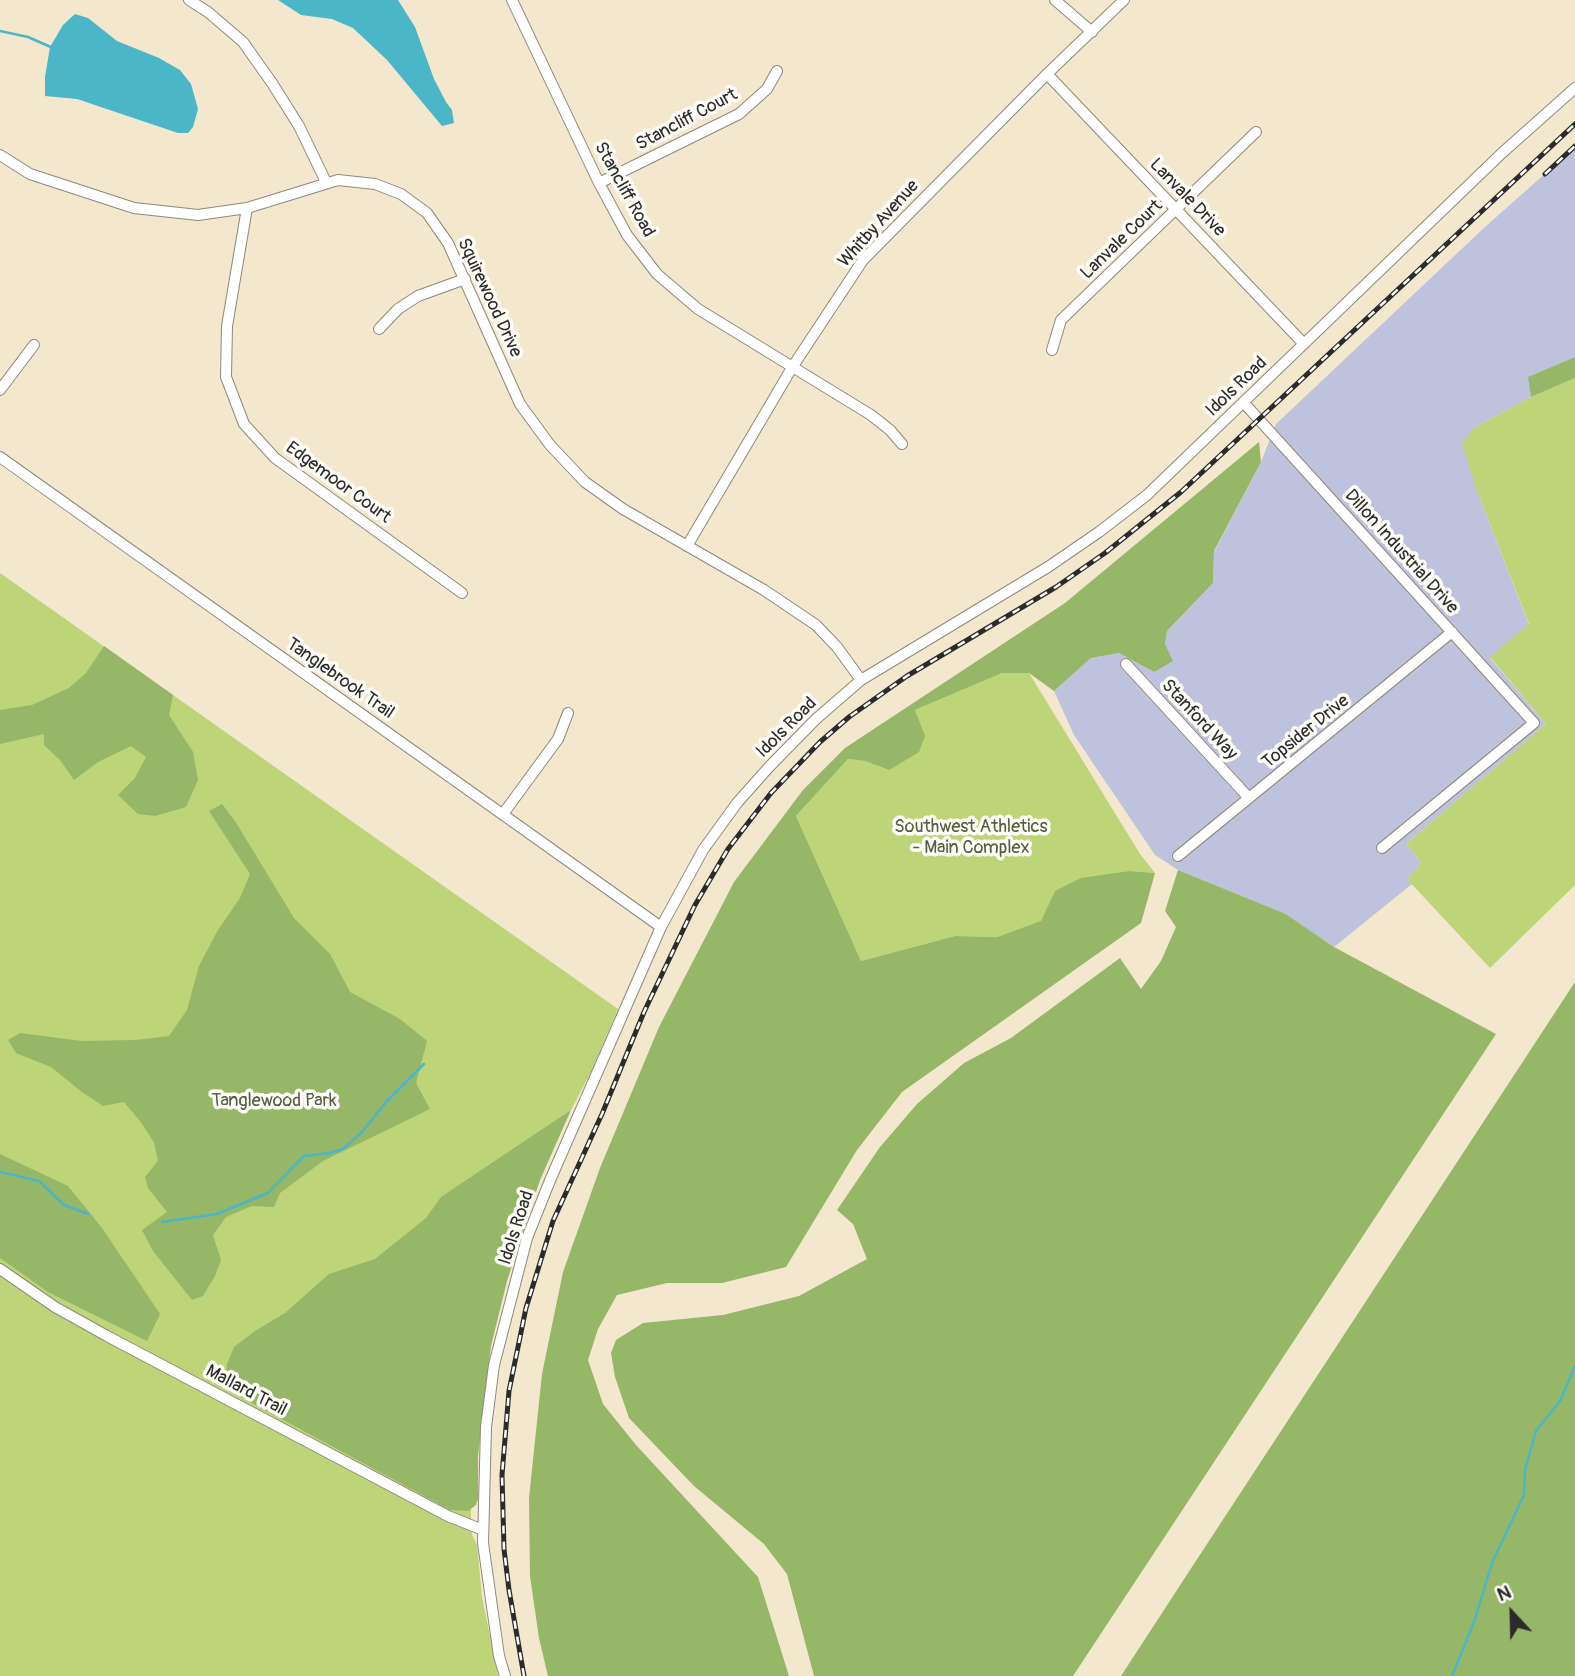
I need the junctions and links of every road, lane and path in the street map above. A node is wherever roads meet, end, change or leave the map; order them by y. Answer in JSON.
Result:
{"nodes":[{"id":1,"x":189,"y":0,"type":"edge"},
{"id":2,"x":512,"y":0,"type":"edge"},
{"id":3,"x":1055,"y":0,"type":"edge"},
{"id":4,"x":1124,"y":0,"type":"edge"},
{"id":5,"x":1091,"y":32,"type":"junction"},
{"id":6,"x":777,"y":71,"type":"dead end"},
{"id":7,"x":1046,"y":74,"type":"junction"},
{"id":8,"x":1575,"y":88,"type":"edge"},
{"id":9,"x":1256,"y":132,"type":"dead end"},
{"id":10,"x":0,"y":155,"type":"edge"},
{"id":11,"x":326,"y":182,"type":"junction"},
{"id":12,"x":600,"y":183,"type":"junction"},
{"id":13,"x":247,"y":208,"type":"junction"},
{"id":14,"x":1176,"y":210,"type":"junction"},
{"id":15,"x":465,"y":279,"type":"junction"},
{"id":16,"x":379,"y":329,"type":"dead end"},
{"id":17,"x":1304,"y":344,"type":"junction"},
{"id":18,"x":34,"y":345,"type":"dead end"},
{"id":19,"x":1052,"y":350,"type":"dead end"},
{"id":20,"x":793,"y":366,"type":"junction"},
{"id":21,"x":0,"y":390,"type":"edge"},
{"id":22,"x":1244,"y":403,"type":"junction"},
{"id":23,"x":902,"y":444,"type":"dead end"},
{"id":24,"x":0,"y":457,"type":"edge"},
{"id":25,"x":687,"y":546,"type":"junction"},
{"id":26,"x":462,"y":593,"type":"dead end"},
{"id":27,"x":1452,"y":632,"type":"junction"},
{"id":28,"x":1126,"y":664,"type":"dead end"},
{"id":29,"x":862,"y":680,"type":"junction"},
{"id":30,"x":568,"y":713,"type":"dead end"},
{"id":31,"x":1249,"y":798,"type":"junction"},
{"id":32,"x":503,"y":814,"type":"junction"},
{"id":33,"x":1382,"y":848,"type":"dead end"},
{"id":34,"x":1178,"y":856,"type":"dead end"},
{"id":35,"x":661,"y":927,"type":"junction"},
{"id":36,"x":0,"y":1269,"type":"edge"},
{"id":37,"x":483,"y":1530,"type":"junction"},
{"id":38,"x":505,"y":1676,"type":"edge"}],
"edges":[{"from":1,"to":11,"type":"street"},
{"from":2,"to":12,"type":"street","name":"Stancliff Road"},
{"from":3,"to":5,"type":"street"},
{"from":4,"to":5,"type":"street","name":"Whitby Avenue"},
{"from":5,"to":7,"type":"street","name":"Whitby Avenue"},
{"from":6,"to":12,"type":"street","name":"Stancliff Court"},
{"from":7,"to":14,"type":"street","name":"Lanvale Drive"},
{"from":7,"to":20,"type":"street","name":"Whitby Avenue"},
{"from":8,"to":17,"type":"street","name":"Idols Road"},
{"from":9,"to":14,"type":"street","name":"Lanvale Court"},
{"from":10,"to":13,"type":"street","name":"Squirewood Drive"},
{"from":11,"to":13,"type":"street","name":"Squirewood Drive"},
{"from":11,"to":15,"type":"street","name":"Squirewood Drive"},
{"from":12,"to":20,"type":"street","name":"Stancliff Road"},
{"from":13,"to":26,"type":"street","name":"Edgemoor Court"},
{"from":14,"to":17,"type":"street","name":"Lanvale Drive"},
{"from":14,"to":19,"type":"street","name":"Lanvale Court"},
{"from":15,"to":16,"type":"street"},
{"from":15,"to":25,"type":"street","name":"Squirewood Drive"},
{"from":17,"to":22,"type":"street","name":"Idols Road"},
{"from":18,"to":21,"type":"street"},
{"from":20,"to":23,"type":"street","name":"Stancliff Road"},
{"from":20,"to":25,"type":"street","name":"Whitby Avenue"},
{"from":22,"to":27,"type":"street","name":"Dillon Industrial Drive"},
{"from":22,"to":29,"type":"street","name":"Idols Road"},
{"from":24,"to":32,"type":"street","name":"Tanglebrook Trail"},
{"from":25,"to":29,"type":"street","name":"Squirewood Drive"},
{"from":27,"to":31,"type":"street","name":"Topsider Drive"},
{"from":27,"to":33,"type":"street","name":"Dillon Industrial Drive"},
{"from":28,"to":31,"type":"street","name":"Stanford Way"},
{"from":29,"to":35,"type":"street","name":"Idols Road"},
{"from":30,"to":32,"type":"street"},
{"from":31,"to":34,"type":"street","name":"Topsider Drive"},
{"from":32,"to":35,"type":"street","name":"Tanglebrook Trail"},
{"from":35,"to":37,"type":"street","name":"Idols Road"},
{"from":36,"to":37,"type":"street","name":"Mallard Trail"},
{"from":37,"to":38,"type":"street","name":"Idols Road"}]}
